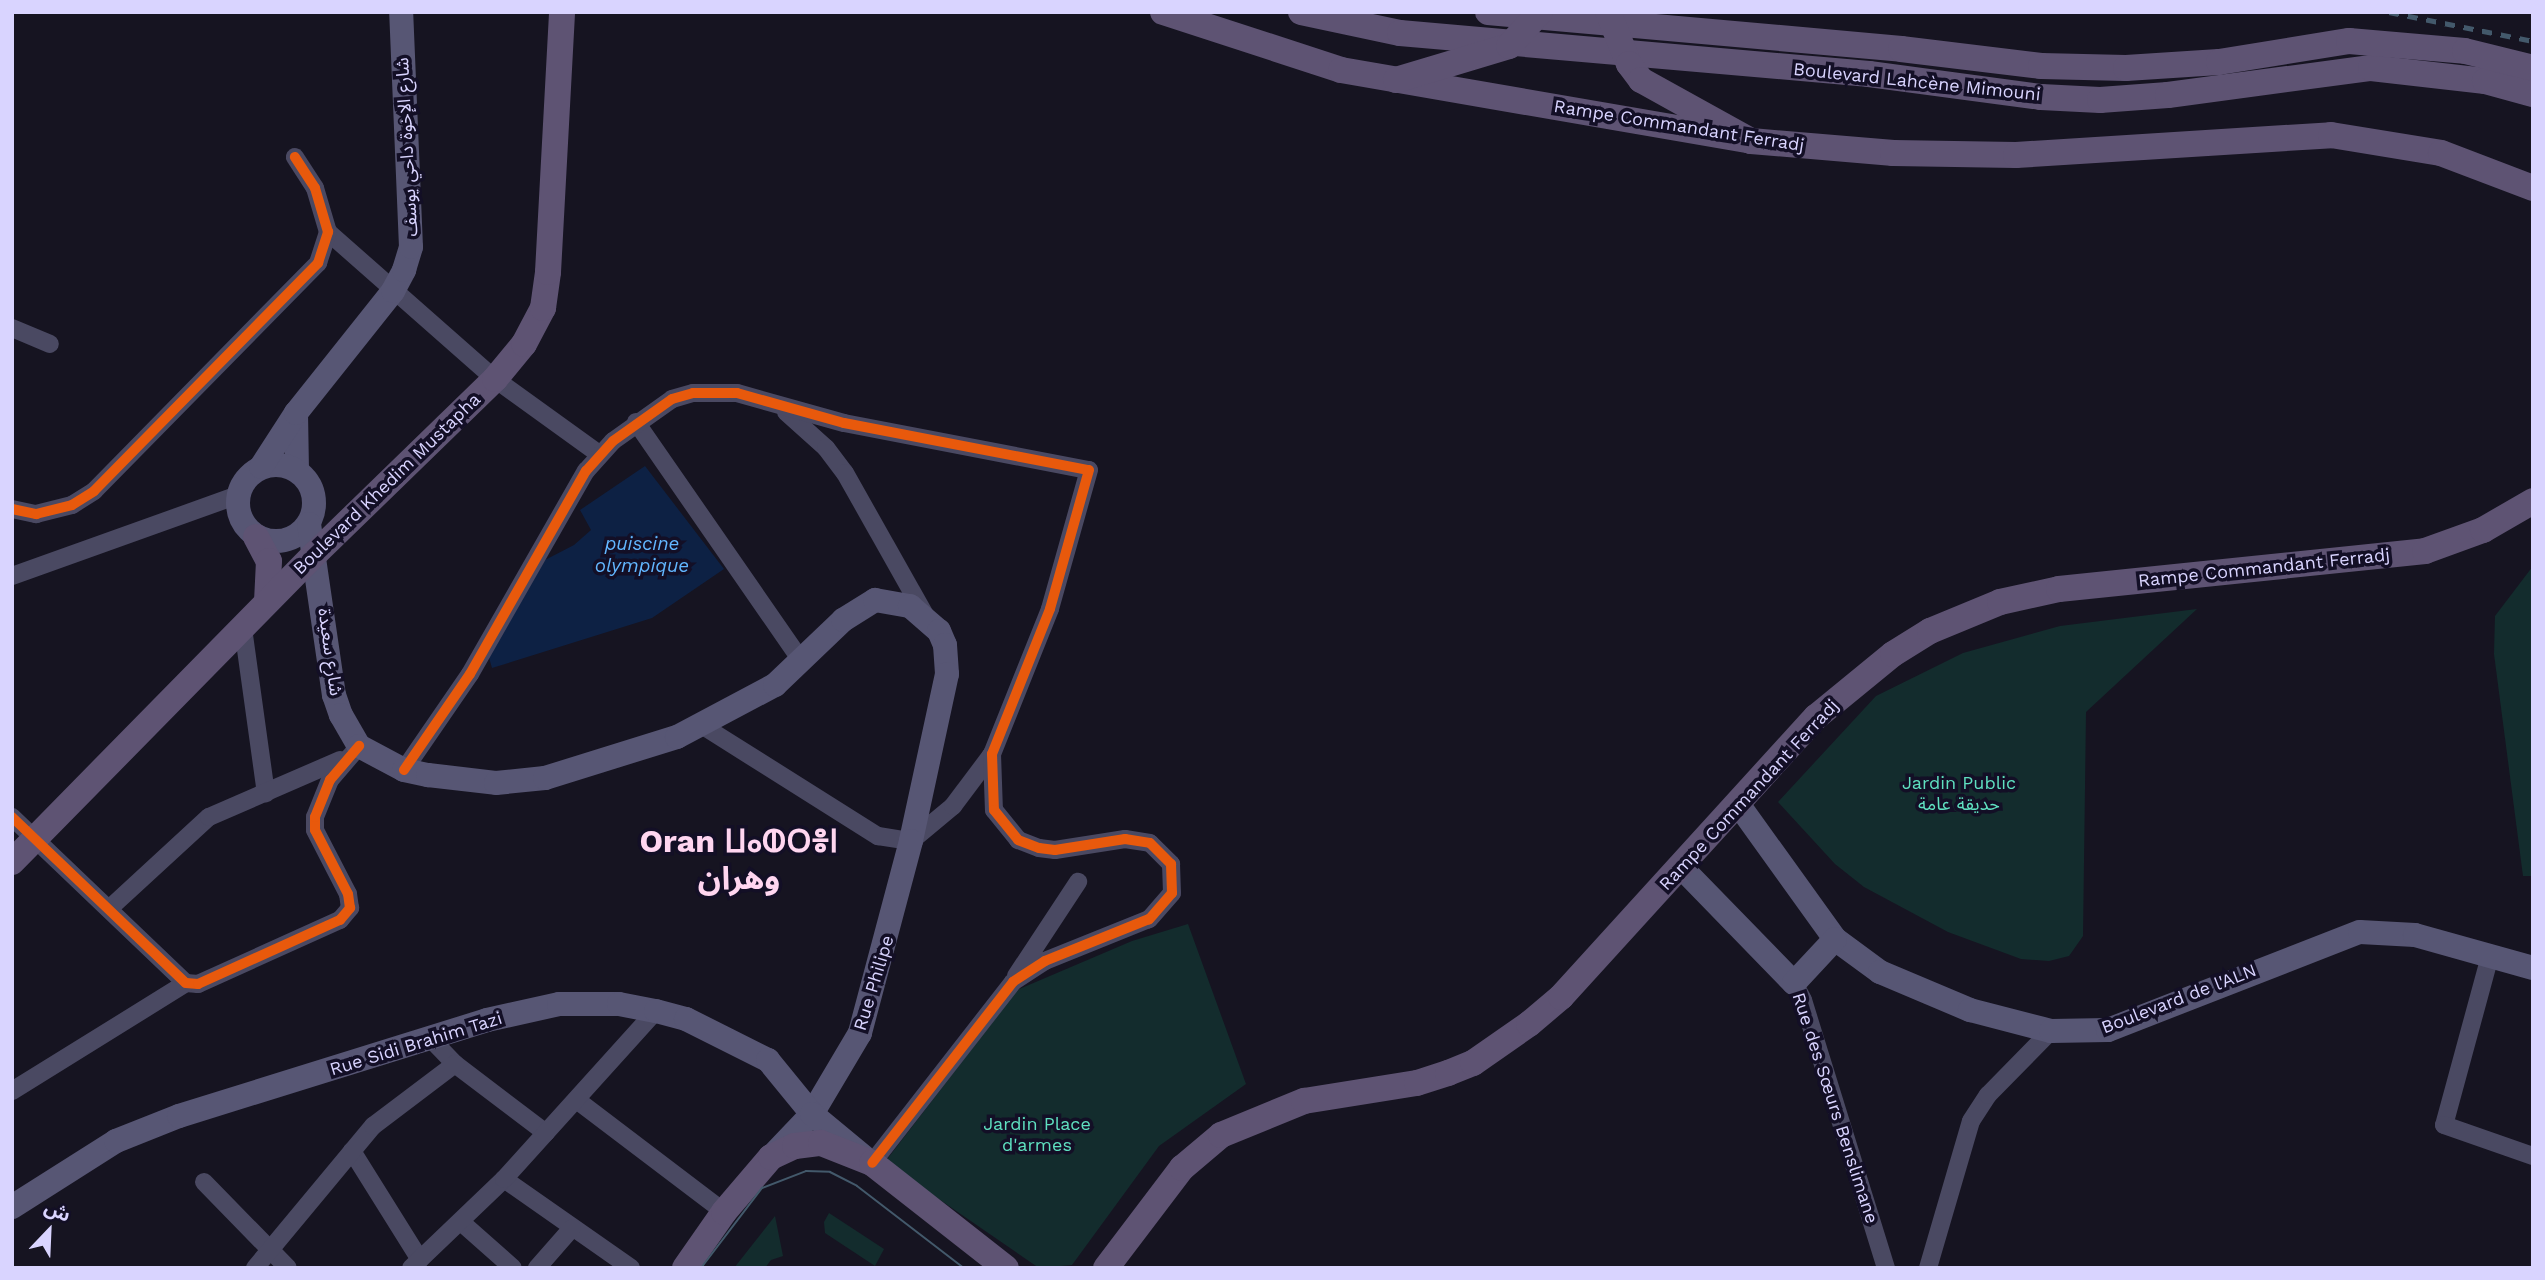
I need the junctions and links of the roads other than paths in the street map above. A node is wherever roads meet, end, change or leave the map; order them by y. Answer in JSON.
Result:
{"nodes":[{"id":1,"x":401,"y":12,"type":"edge"},
{"id":2,"x":562,"y":12,"type":"edge"},
{"id":3,"x":1163,"y":12,"type":"edge"},
{"id":4,"x":1301,"y":12,"type":"edge"},
{"id":5,"x":1488,"y":12,"type":"edge"},
{"id":6,"x":1540,"y":12,"type":"edge"},
{"id":7,"x":1608,"y":12,"type":"edge"},
{"id":8,"x":2533,"y":68,"type":"edge"},
{"id":9,"x":1396,"y":80,"type":"junction"},
{"id":10,"x":2533,"y":94,"type":"edge"},
{"id":11,"x":1751,"y":141,"type":"junction"},
{"id":12,"x":295,"y":157,"type":"dead end"},
{"id":13,"x":2533,"y":188,"type":"edge"},
{"id":14,"x":328,"y":232,"type":"junction"},
{"id":15,"x":393,"y":291,"type":"junction"},
{"id":16,"x":12,"y":328,"type":"edge"},
{"id":17,"x":50,"y":344,"type":"dead end"},
{"id":18,"x":495,"y":379,"type":"junction"},
{"id":19,"x":783,"y":409,"type":"junction"},
{"id":20,"x":296,"y":412,"type":"junction"},
{"id":21,"x":636,"y":422,"type":"junction"},
{"id":22,"x":599,"y":454,"type":"junction"},
{"id":23,"x":261,"y":467,"type":"junction"},
{"id":24,"x":297,"y":471,"type":"junction"},
{"id":25,"x":238,"y":495,"type":"junction"},
{"id":26,"x":2533,"y":501,"type":"edge"},
{"id":27,"x":12,"y":509,"type":"edge"},
{"id":28,"x":309,"y":524,"type":"junction"},
{"id":29,"x":268,"y":539,"type":"junction"},
{"id":30,"x":316,"y":552,"type":"junction"},
{"id":31,"x":12,"y":576,"type":"edge"},
{"id":32,"x":267,"y":602,"type":"junction"},
{"id":33,"x":926,"y":616,"type":"junction"},
{"id":34,"x":243,"y":628,"type":"junction"},
{"id":35,"x":802,"y":662,"type":"junction"},
{"id":36,"x":703,"y":726,"type":"junction"},
{"id":37,"x":359,"y":746,"type":"junction"},
{"id":38,"x":992,"y":754,"type":"junction"},
{"id":39,"x":404,"y":770,"type":"junction"},
{"id":40,"x":266,"y":793,"type":"junction"},
{"id":41,"x":1738,"y":804,"type":"junction"},
{"id":42,"x":12,"y":817,"type":"edge"},
{"id":43,"x":33,"y":841,"type":"junction"},
{"id":44,"x":911,"y":841,"type":"junction"},
{"id":45,"x":12,"y":862,"type":"edge"},
{"id":46,"x":1681,"y":867,"type":"junction"},
{"id":47,"x":1078,"y":882,"type":"dead end"},
{"id":48,"x":111,"y":907,"type":"junction"},
{"id":49,"x":1835,"y":939,"type":"junction"},
{"id":50,"x":2490,"y":956,"type":"junction"},
{"id":51,"x":2533,"y":968,"type":"edge"},
{"id":52,"x":1013,"y":982,"type":"junction"},
{"id":53,"x":186,"y":983,"type":"junction"},
{"id":54,"x":1794,"y":983,"type":"junction"},
{"id":55,"x":656,"y":1011,"type":"junction"},
{"id":56,"x":2050,"y":1031,"type":"junction"},
{"id":57,"x":430,"y":1038,"type":"junction"},
{"id":58,"x":455,"y":1064,"type":"junction"},
{"id":59,"x":12,"y":1091,"type":"edge"},
{"id":60,"x":578,"y":1101,"type":"junction"},
{"id":61,"x":811,"y":1114,"type":"junction"},
{"id":62,"x":546,"y":1133,"type":"junction"},
{"id":63,"x":352,"y":1151,"type":"junction"},
{"id":64,"x":2533,"y":1156,"type":"edge"},
{"id":65,"x":771,"y":1157,"type":"junction"},
{"id":66,"x":872,"y":1163,"type":"junction"},
{"id":67,"x":505,"y":1179,"type":"junction"},
{"id":68,"x":204,"y":1182,"type":"dead end"},
{"id":69,"x":12,"y":1207,"type":"edge"},
{"id":70,"x":724,"y":1212,"type":"junction"},
{"id":71,"x":461,"y":1222,"type":"junction"},
{"id":72,"x":572,"y":1228,"type":"junction"},
{"id":73,"x":272,"y":1250,"type":"junction"},
{"id":74,"x":415,"y":1264,"type":"edge"},
{"id":75,"x":255,"y":1268,"type":"edge"},
{"id":76,"x":288,"y":1268,"type":"edge"},
{"id":77,"x":513,"y":1268,"type":"edge"},
{"id":78,"x":537,"y":1268,"type":"edge"},
{"id":79,"x":631,"y":1268,"type":"edge"},
{"id":80,"x":685,"y":1268,"type":"edge"},
{"id":81,"x":1006,"y":1268,"type":"edge"},
{"id":82,"x":1106,"y":1268,"type":"edge"},
{"id":83,"x":1886,"y":1268,"type":"edge"},
{"id":84,"x":1928,"y":1268,"type":"edge"}],
"edges":[{"from":1,"to":15,"type":"main road","name":"شارع الإخوة داحي يوسف"},
{"from":2,"to":18,"type":"main road","name":"Boulevard Khedim Mustapha"},
{"from":3,"to":9,"type":"main road","name":"Rampe Commandant Ferradj"},
{"from":4,"to":10,"type":"main road","name":"Boulevard Lahcène Mimouni"},
{"from":5,"to":8,"type":"main road","name":"Boulevard Lahcène Mimouni"},
{"from":6,"to":9,"type":"main road","bridge":true},
{"from":7,"to":11,"type":"main road","bridge":true},
{"from":9,"to":11,"type":"main road","name":"Rampe Commandant Ferradj"},
{"from":11,"to":13,"type":"main road","name":"Rampe Commandant Ferradj"},
{"from":12,"to":14,"type":"street"},
{"from":14,"to":15,"type":"street"},
{"from":14,"to":27,"type":"street"},
{"from":15,"to":18,"type":"street"},
{"from":15,"to":20,"type":"main road","name":"شارع الإخوة داحي يوسف"},
{"from":16,"to":17,"type":"street"},
{"from":18,"to":22,"type":"street"},
{"from":18,"to":30,"type":"main road","name":"Boulevard Khedim Mustapha"},
{"from":19,"to":21,"type":"street"},
{"from":19,"to":33,"type":"street"},
{"from":19,"to":38,"type":"street"},
{"from":20,"to":23,"type":"main road","name":"شارع الإخوة داحي يوسف"},
{"from":20,"to":24,"type":"main road"},
{"from":21,"to":22,"type":"street"},
{"from":21,"to":35,"type":"street"},
{"from":22,"to":39,"type":"street"},
{"from":23,"to":24,"type":"main road"},
{"from":23,"to":25,"type":"main road"},
{"from":24,"to":28,"type":"main road"},
{"from":25,"to":29,"type":"main road"},
{"from":25,"to":31,"type":"street"},
{"from":26,"to":41,"type":"main road","name":"Rampe Commandant Ferradj"},
{"from":28,"to":29,"type":"main road"},
{"from":28,"to":30,"type":"main road","name":"شارع سعيدة"},
{"from":29,"to":30,"type":"main road"},
{"from":29,"to":32,"type":"main road"},
{"from":30,"to":32,"type":"main road","name":"Boulevard Khedim Mustapha"},
{"from":30,"to":37,"type":"main road","name":"شارع سعيدة"},
{"from":32,"to":34,"type":"main road","name":"Boulevard Khedim Mustapha"},
{"from":33,"to":35,"type":"main road"},
{"from":33,"to":44,"type":"main road","name":"Rue Philipe"},
{"from":34,"to":40,"type":"street"},
{"from":34,"to":43,"type":"main road","name":"Boulevard Khedim Mustapha"},
{"from":35,"to":36,"type":"main road"},
{"from":36,"to":39,"type":"main road"},
{"from":36,"to":44,"type":"street"},
{"from":37,"to":39,"type":"main road"},
{"from":37,"to":40,"type":"street"},
{"from":37,"to":53,"type":"street"},
{"from":38,"to":44,"type":"street"},
{"from":38,"to":52,"type":"street"},
{"from":40,"to":48,"type":"street"},
{"from":41,"to":46,"type":"main road","name":"Rampe Commandant Ferradj"},
{"from":41,"to":49,"type":"main road","name":"Boulevard de l'ALN"},
{"from":42,"to":43,"type":"street"},
{"from":43,"to":45,"type":"main road","name":"Boulevard Khedim Mustapha"},
{"from":43,"to":48,"type":"street"},
{"from":44,"to":61,"type":"main road","name":"Rue Philipe"},
{"from":46,"to":54,"type":"main road","name":"Rue des Sœurs Benslimane"},
{"from":46,"to":82,"type":"main road","name":"Rampe Commandant Ferradj"},
{"from":47,"to":52,"type":"street"},
{"from":48,"to":53,"type":"street"},
{"from":49,"to":54,"type":"main road"},
{"from":49,"to":56,"type":"main road","name":"Boulevard de l'ALN"},
{"from":50,"to":51,"type":"main road","name":"Boulevard de l'ALN"},
{"from":50,"to":56,"type":"main road","name":"Boulevard de l'ALN"},
{"from":50,"to":64,"type":"street"},
{"from":52,"to":66,"type":"street"},
{"from":53,"to":59,"type":"street"},
{"from":54,"to":83,"type":"street","name":"Rue des Sœurs Benslimane"},
{"from":55,"to":57,"type":"main road","name":"Rue Sidi Brahim Tazi"},
{"from":55,"to":60,"type":"street"},
{"from":55,"to":61,"type":"main road","name":"Rue Sidi Brahim Tazi"},
{"from":56,"to":84,"type":"street"},
{"from":57,"to":58,"type":"street"},
{"from":57,"to":69,"type":"main road","name":"Rue Sidi Brahim Tazi"},
{"from":58,"to":62,"type":"street"},
{"from":58,"to":63,"type":"street"},
{"from":60,"to":62,"type":"street"},
{"from":60,"to":70,"type":"street"},
{"from":61,"to":65,"type":"main road"},
{"from":61,"to":66,"type":"main road","name":"Rue Sidi Brahim Tazi"},
{"from":62,"to":67,"type":"street"},
{"from":63,"to":73,"type":"street"},
{"from":63,"to":74,"type":"street"},
{"from":65,"to":66,"type":"main road"},
{"from":65,"to":70,"type":"main road"},
{"from":66,"to":81,"type":"main road"},
{"from":67,"to":71,"type":"street"},
{"from":67,"to":72,"type":"street"},
{"from":68,"to":73,"type":"street"},
{"from":70,"to":80,"type":"main road"},
{"from":71,"to":74,"type":"street"},
{"from":71,"to":77,"type":"street"},
{"from":72,"to":78,"type":"street"},
{"from":72,"to":79,"type":"street"},
{"from":73,"to":75,"type":"street"},
{"from":73,"to":76,"type":"street"}]}
